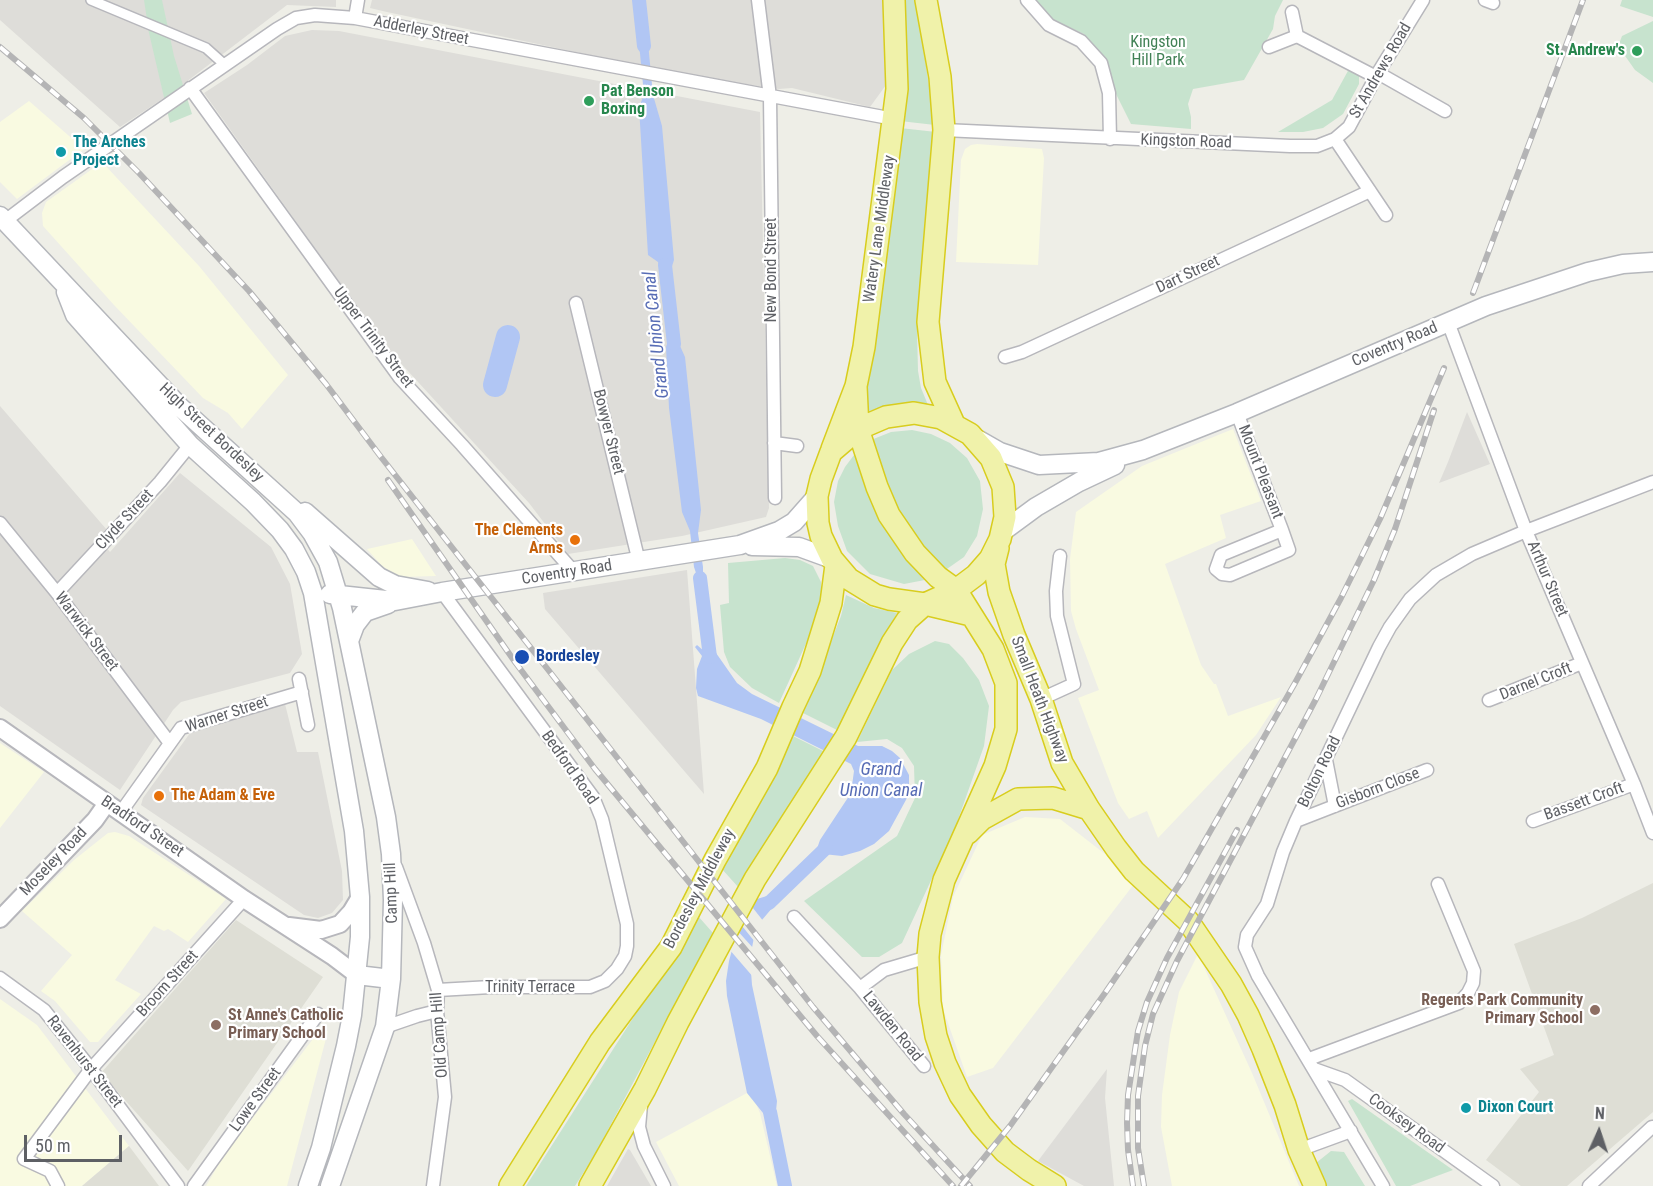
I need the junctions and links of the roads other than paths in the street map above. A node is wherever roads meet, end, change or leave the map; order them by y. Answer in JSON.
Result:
{"nodes":[{"id":1,"x":91,"y":0,"type":"edge"},
{"id":2,"x":358,"y":0,"type":"edge"},
{"id":3,"x":758,"y":0,"type":"edge"},
{"id":4,"x":894,"y":0,"type":"edge"},
{"id":5,"x":926,"y":0,"type":"edge"},
{"id":6,"x":1027,"y":0,"type":"edge"},
{"id":7,"x":1423,"y":0,"type":"edge"},
{"id":8,"x":1292,"y":12,"type":"dead end"},
{"id":9,"x":356,"y":18,"type":"junction"},
{"id":10,"x":1297,"y":36,"type":"junction"},
{"id":11,"x":1269,"y":47,"type":"dead end"},
{"id":12,"x":225,"y":65,"type":"junction"},
{"id":13,"x":1377,"y":75,"type":"junction"},
{"id":14,"x":190,"y":88,"type":"junction"},
{"id":15,"x":770,"y":97,"type":"junction"},
{"id":16,"x":1445,"y":111,"type":"dead end"},
{"id":17,"x":894,"y":119,"type":"junction"},
{"id":18,"x":944,"y":130,"type":"junction"},
{"id":19,"x":1110,"y":139,"type":"junction"},
{"id":20,"x":1335,"y":139,"type":"junction"},
{"id":21,"x":1370,"y":191,"type":"junction"},
{"id":22,"x":1386,"y":215,"type":"dead end"},
{"id":23,"x":2,"y":218,"type":"edge"},
{"id":24,"x":1653,"y":262,"type":"edge"},
{"id":25,"x":64,"y":284,"type":"junction"},
{"id":26,"x":576,"y":303,"type":"dead end"},
{"id":27,"x":1448,"y":322,"type":"junction"},
{"id":28,"x":1005,"y":357,"type":"dead end"},
{"id":29,"x":856,"y":386,"type":"junction"},
{"id":30,"x":1236,"y":413,"type":"junction"},
{"id":31,"x":858,"y":429,"type":"junction"},
{"id":32,"x":962,"y":429,"type":"junction"},
{"id":33,"x":774,"y":442,"type":"junction"},
{"id":34,"x":190,"y":446,"type":"junction"},
{"id":35,"x":796,"y":446,"type":"dead end"},
{"id":36,"x":1143,"y":450,"type":"junction"},
{"id":37,"x":831,"y":452,"type":"junction"},
{"id":38,"x":1653,"y":482,"type":"edge"},
{"id":39,"x":274,"y":491,"type":"junction"},
{"id":40,"x":817,"y":496,"type":"junction"},
{"id":41,"x":775,"y":498,"type":"dead end"},
{"id":42,"x":0,"y":523,"type":"edge"},
{"id":43,"x":1282,"y":530,"type":"junction"},
{"id":44,"x":1526,"y":531,"type":"junction"},
{"id":45,"x":1001,"y":536,"type":"junction"},
{"id":46,"x":740,"y":545,"type":"junction"},
{"id":47,"x":1060,"y":556,"type":"dead end"},
{"id":48,"x":639,"y":562,"type":"junction"},
{"id":49,"x":834,"y":562,"type":"junction"},
{"id":50,"x":574,"y":572,"type":"junction"},
{"id":51,"x":956,"y":590,"type":"junction"},
{"id":52,"x":442,"y":592,"type":"junction"},
{"id":53,"x":57,"y":593,"type":"junction"},
{"id":54,"x":313,"y":593,"type":"junction"},
{"id":55,"x":338,"y":595,"type":"junction"},
{"id":56,"x":395,"y":602,"type":"junction"},
{"id":57,"x":925,"y":604,"type":"junction"},
{"id":58,"x":971,"y":615,"type":"junction"},
{"id":59,"x":349,"y":641,"type":"junction"},
{"id":60,"x":1582,"y":663,"type":"junction"},
{"id":61,"x":1041,"y":699,"type":"junction"},
{"id":62,"x":1489,"y":700,"type":"dead end"},
{"id":63,"x":308,"y":725,"type":"dead end"},
{"id":64,"x":0,"y":728,"type":"edge"},
{"id":65,"x":169,"y":742,"type":"junction"},
{"id":66,"x":1326,"y":760,"type":"junction"},
{"id":67,"x":1427,"y":770,"type":"dead end"},
{"id":68,"x":1634,"y":784,"type":"junction"},
{"id":69,"x":1335,"y":806,"type":"junction"},
{"id":70,"x":114,"y":808,"type":"junction"},
{"id":71,"x":1089,"y":809,"type":"junction"},
{"id":72,"x":1533,"y":820,"type":"dead end"},
{"id":73,"x":1296,"y":821,"type":"junction"},
{"id":74,"x":1653,"y":833,"type":"edge"},
{"id":75,"x":961,"y":840,"type":"junction"},
{"id":76,"x":391,"y":854,"type":"junction"},
{"id":77,"x":1438,"y":884,"type":"dead end"},
{"id":78,"x":360,"y":897,"type":"junction"},
{"id":79,"x":244,"y":899,"type":"junction"},
{"id":80,"x":794,"y":917,"type":"dead end"},
{"id":81,"x":0,"y":919,"type":"edge"},
{"id":82,"x":285,"y":925,"type":"junction"},
{"id":83,"x":928,"y":957,"type":"junction"},
{"id":84,"x":617,"y":969,"type":"joint"},
{"id":85,"x":357,"y":975,"type":"junction"},
{"id":86,"x":0,"y":978,"type":"edge"},
{"id":87,"x":391,"y":979,"type":"junction"},
{"id":88,"x":860,"y":988,"type":"junction"},
{"id":89,"x":438,"y":990,"type":"junction"},
{"id":90,"x":437,"y":1011,"type":"junction"},
{"id":91,"x":318,"y":1014,"type":"dead end"},
{"id":92,"x":385,"y":1027,"type":"junction"},
{"id":93,"x":1311,"y":1064,"type":"junction"},
{"id":94,"x":924,"y":1066,"type":"dead end"},
{"id":95,"x":91,"y":1069,"type":"junction"},
{"id":96,"x":645,"y":1089,"type":"junction"},
{"id":97,"x":1652,"y":1127,"type":"edge"},
{"id":98,"x":1351,"y":1131,"type":"junction"},
{"id":99,"x":1299,"y":1150,"type":"junction"},
{"id":100,"x":58,"y":1186,"type":"edge"},
{"id":101,"x":178,"y":1186,"type":"edge"},
{"id":102,"x":194,"y":1186,"type":"edge"},
{"id":103,"x":308,"y":1186,"type":"edge"},
{"id":104,"x":330,"y":1186,"type":"edge"},
{"id":105,"x":433,"y":1186,"type":"edge"},
{"id":106,"x":510,"y":1186,"type":"edge"},
{"id":107,"x":590,"y":1186,"type":"edge"},
{"id":108,"x":664,"y":1186,"type":"edge"},
{"id":109,"x":1055,"y":1186,"type":"edge"},
{"id":110,"x":1315,"y":1186,"type":"edge"},
{"id":111,"x":1383,"y":1186,"type":"edge"},
{"id":112,"x":1493,"y":1186,"type":"edge"},
{"id":113,"x":1589,"y":1186,"type":"edge"}],
"edges":[{"from":1,"to":12,"type":"street"},
{"from":2,"to":9,"type":"street"},
{"from":3,"to":15,"type":"street","name":"New Bond Street"},
{"from":4,"to":17,"type":"highway","name":"Watery Lane Middleway"},
{"from":5,"to":18,"type":"highway"},
{"from":6,"to":19,"type":"street"},
{"from":7,"to":13,"type":"street","name":"St Andrews Road"},
{"from":8,"to":10,"type":"street"},
{"from":9,"to":12,"type":"street","name":"Adderley Street"},
{"from":9,"to":15,"type":"street","name":"Adderley Street"},
{"from":10,"to":11,"type":"street"},
{"from":10,"to":13,"type":"street"},
{"from":12,"to":14,"type":"street","name":"Adderley Street"},
{"from":13,"to":16,"type":"street"},
{"from":13,"to":20,"type":"street","name":"St Andrews Road"},
{"from":14,"to":23,"type":"street","name":"Adderley Street"},
{"from":14,"to":50,"type":"street","name":"Upper Trinity Street"},
{"from":15,"to":17,"type":"street","name":"Adderley Street"},
{"from":15,"to":33,"type":"street","name":"New Bond Street"},
{"from":17,"to":29,"type":"highway","name":"Watery Lane Middleway"},
{"from":18,"to":19,"type":"street","name":"Kingston Road"},
{"from":18,"to":32,"type":"highway"},
{"from":19,"to":20,"type":"street","name":"Kingston Road"},
{"from":20,"to":21,"type":"street"},
{"from":21,"to":22,"type":"street"},
{"from":21,"to":28,"type":"street","name":"Dart Street"},
{"from":23,"to":25,"type":"main road","name":"High Street Bordesley"},
{"from":24,"to":27,"type":"main road","name":"Coventry Road"},
{"from":25,"to":34,"type":"main road","name":"High Street Bordesley"},
{"from":25,"to":39,"type":"main road","name":"High Street Bordesley"},
{"from":26,"to":48,"type":"street","name":"Bowyer Street"},
{"from":27,"to":30,"type":"main road","name":"Coventry Road"},
{"from":27,"to":44,"type":"street","name":"Arthur Street"},
{"from":29,"to":31,"type":"highway"},
{"from":29,"to":37,"type":"highway","name":"Watery Lane Middleway"},
{"from":30,"to":36,"type":"main road","name":"Coventry Road"},
{"from":30,"to":43,"type":"street","name":"Mount Pleasant"},
{"from":31,"to":32,"type":"highway"},
{"from":31,"to":37,"type":"highway"},
{"from":31,"to":51,"type":"highway"},
{"from":32,"to":36,"type":"main road","name":"Coventry Road"},
{"from":32,"to":45,"type":"highway","name":"Small Heath Highway"},
{"from":33,"to":35,"type":"street"},
{"from":33,"to":41,"type":"street","name":"New Bond Street"},
{"from":34,"to":53,"type":"street","name":"Clyde Street"},
{"from":34,"to":54,"type":"main road","name":"High Street Bordesley"},
{"from":36,"to":45,"type":"main road","name":"Coventry Road"},
{"from":37,"to":40,"type":"highway","name":"Watery Lane Middleway"},
{"from":38,"to":44,"type":"street","name":"Bolton Road"},
{"from":39,"to":52,"type":"main road"},
{"from":39,"to":55,"type":"main road","name":"High Street Bordesley"},
{"from":40,"to":46,"type":"main road","name":"Coventry Road"},
{"from":40,"to":49,"type":"highway"},
{"from":42,"to":53,"type":"street","name":"Warwick Street"},
{"from":43,"to":43,"type":"street","name":"Mount Pleasant"},
{"from":44,"to":60,"type":"street","name":"Arthur Street"},
{"from":44,"to":66,"type":"street","name":"Bolton Road"},
{"from":45,"to":51,"type":"highway"},
{"from":45,"to":61,"type":"highway","name":"Small Heath Highway"},
{"from":46,"to":48,"type":"main road","name":"Coventry Road"},
{"from":46,"to":49,"type":"main road","name":"Coventry Road"},
{"from":47,"to":61,"type":"street"},
{"from":48,"to":50,"type":"main road","name":"Coventry Road"},
{"from":49,"to":57,"type":"highway"},
{"from":49,"to":106,"type":"highway","name":"Bordesley Middleway"},
{"from":50,"to":52,"type":"main road","name":"Coventry Road"},
{"from":51,"to":57,"type":"highway"},
{"from":51,"to":58,"type":"highway","name":"Small Heath Highway"},
{"from":52,"to":56,"type":"main road","name":"Coventry Road"},
{"from":52,"to":84,"type":"street","name":"Bedford Road"},
{"from":53,"to":65,"type":"street","name":"Warwick Street"},
{"from":54,"to":55,"type":"main road","name":"Coventry Road"},
{"from":54,"to":78,"type":"main road","name":"Camp Hill"},
{"from":55,"to":56,"type":"main road","name":"Coventry Road"},
{"from":55,"to":59,"type":"main road","name":"Camp Hill"},
{"from":56,"to":59,"type":"main road","name":"Coventry Road"},
{"from":57,"to":58,"type":"highway"},
{"from":57,"to":96,"type":"highway"},
{"from":58,"to":75,"type":"highway","name":"Small Heath Highway"},
{"from":59,"to":76,"type":"main road","name":"Camp Hill"},
{"from":60,"to":62,"type":"street","name":"Darnel Croft"},
{"from":60,"to":68,"type":"street","name":"Arthur Street"},
{"from":61,"to":71,"type":"highway","name":"Small Heath Highway"},
{"from":63,"to":65,"type":"street","name":"Warner Street"},
{"from":64,"to":70,"type":"street","name":"Bradford Street"},
{"from":65,"to":70,"type":"street","name":"Warner Street"},
{"from":66,"to":69,"type":"street"},
{"from":66,"to":73,"type":"street","name":"Bolton Road"},
{"from":67,"to":69,"type":"street","name":"Gisborn Close"},
{"from":68,"to":72,"type":"street","name":"Bassett Croft"},
{"from":68,"to":74,"type":"street","name":"Arthur Street"},
{"from":69,"to":73,"type":"street","name":"Gisborn Close"},
{"from":70,"to":79,"type":"street","name":"Bradford Street"},
{"from":70,"to":81,"type":"street","name":"Moseley Road"},
{"from":71,"to":75,"type":"highway"},
{"from":71,"to":99,"type":"highway","name":"Small Heath Highway"},
{"from":73,"to":93,"type":"street","name":"Bolton Road"},
{"from":75,"to":83,"type":"highway","name":"Small Heath Highway"},
{"from":76,"to":87,"type":"main road","name":"Camp Hill"},
{"from":76,"to":89,"type":"street","name":"Old Camp Hill"},
{"from":77,"to":93,"type":"street"},
{"from":78,"to":82,"type":"street","name":"Bradford Street"},
{"from":78,"to":85,"type":"main road","name":"Camp Hill"},
{"from":79,"to":82,"type":"street","name":"Bradford Street"},
{"from":79,"to":95,"type":"street","name":"Broom Street"},
{"from":80,"to":88,"type":"street","name":"Lawden Road"},
{"from":82,"to":85,"type":"street","name":"Bradford Street"},
{"from":83,"to":88,"type":"street","name":"Lawden Road"},
{"from":83,"to":109,"type":"highway","name":"Small Heath Highway"},
{"from":84,"to":89,"type":"street","name":"Trinity Terrace"},
{"from":85,"to":87,"type":"main road"},
{"from":85,"to":103,"type":"main road","name":"Camp Hill"},
{"from":86,"to":95,"type":"street","name":"Ravenhurst Street"},
{"from":87,"to":92,"type":"main road","name":"Camp Hill"},
{"from":88,"to":94,"type":"street","name":"Lawden Road"},
{"from":89,"to":90,"type":"street","name":"Old Camp Hill"},
{"from":90,"to":92,"type":"street"},
{"from":90,"to":105,"type":"street","name":"Old Camp Hill"},
{"from":91,"to":102,"type":"street","name":"Lowe Street"},
{"from":92,"to":104,"type":"main road","name":"Camp Hill"},
{"from":93,"to":98,"type":"street","name":"Bolton Road"},
{"from":93,"to":112,"type":"street","name":"Cooksey Road"},
{"from":95,"to":100,"type":"street","name":"Broom Street"},
{"from":95,"to":101,"type":"street","name":"Ravenhurst Street"},
{"from":96,"to":107,"type":"highway"},
{"from":96,"to":108,"type":"street"},
{"from":97,"to":113,"type":"street"},
{"from":98,"to":99,"type":"street"},
{"from":98,"to":111,"type":"street","name":"Bolton Road"},
{"from":99,"to":110,"type":"highway","name":"Small Heath Highway"}]}
